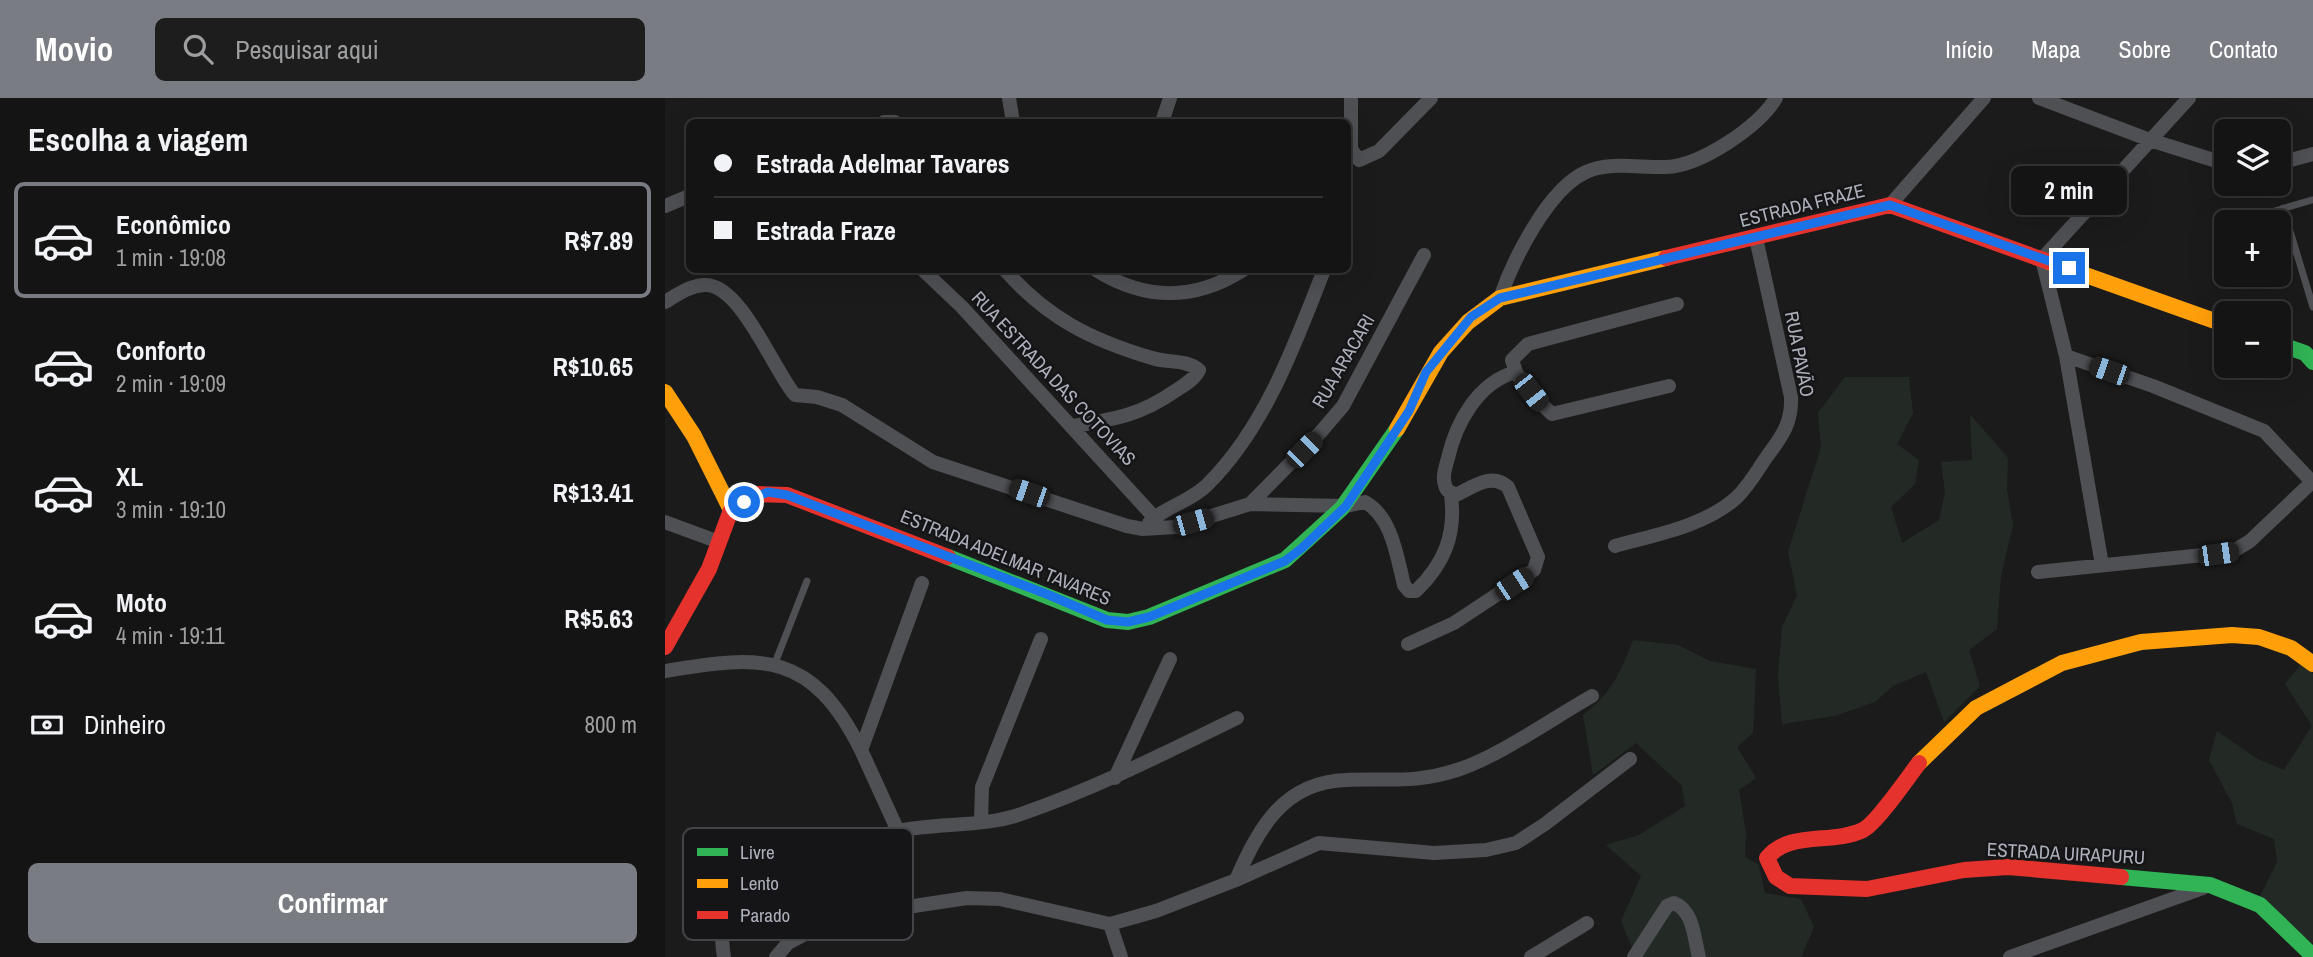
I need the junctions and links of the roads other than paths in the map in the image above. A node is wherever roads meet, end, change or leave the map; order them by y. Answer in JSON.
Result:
{"nodes":[{"id":1,"x":1009,"y":98,"type":"edge"},
{"id":2,"x":1170,"y":98,"type":"edge"},
{"id":3,"x":1351,"y":98,"type":"edge"},
{"id":4,"x":1431,"y":98,"type":"edge"},
{"id":5,"x":1984,"y":98,"type":"edge"},
{"id":6,"x":2039,"y":98,"type":"edge"},
{"id":7,"x":2189,"y":98,"type":"edge"},
{"id":8,"x":1776,"y":99,"type":"edge"},
{"id":9,"x":1012,"y":119,"type":"edge"},
{"id":10,"x":1163,"y":119,"type":"edge"},
{"id":11,"x":2150,"y":140,"type":"junction"},
{"id":12,"x":2313,"y":155,"type":"edge"},
{"id":13,"x":2214,"y":159,"type":"edge"},
{"id":14,"x":2291,"y":160,"type":"edge"},
{"id":15,"x":686,"y":197,"type":"edge"},
{"id":16,"x":2312,"y":200,"type":"edge"},
{"id":17,"x":1890,"y":205,"type":"junction"},
{"id":18,"x":665,"y":206,"type":"edge"},
{"id":19,"x":2283,"y":208,"type":"junction"},
{"id":20,"x":2277,"y":210,"type":"edge"},
{"id":21,"x":1756,"y":238,"type":"junction"},
{"id":22,"x":1424,"y":255,"type":"dead end"},
{"id":23,"x":2042,"y":259,"type":"junction"},
{"id":24,"x":926,"y":273,"type":"edge"},
{"id":25,"x":1008,"y":273,"type":"edge"},
{"id":26,"x":1102,"y":273,"type":"edge"},
{"id":27,"x":1237,"y":273,"type":"edge"},
{"id":28,"x":1323,"y":273,"type":"edge"},
{"id":29,"x":1500,"y":298,"type":"junction"},
{"id":30,"x":665,"y":302,"type":"edge"},
{"id":31,"x":1677,"y":304,"type":"dead end"},
{"id":32,"x":2313,"y":307,"type":"edge"},
{"id":33,"x":2214,"y":321,"type":"edge"},
{"id":34,"x":2291,"y":348,"type":"edge"},
{"id":35,"x":2310,"y":355,"type":"edge"},
{"id":36,"x":2066,"y":356,"type":"junction"},
{"id":37,"x":1516,"y":372,"type":"junction"},
{"id":38,"x":1669,"y":386,"type":"dead end"},
{"id":39,"x":665,"y":392,"type":"edge"},
{"id":40,"x":1074,"y":426,"type":"junction"},
{"id":41,"x":2313,"y":483,"type":"edge"},
{"id":42,"x":1451,"y":495,"type":"junction"},
{"id":43,"x":1250,"y":504,"type":"junction"},
{"id":44,"x":1346,"y":506,"type":"junction"},
{"id":45,"x":731,"y":510,"type":"junction"},
{"id":46,"x":1154,"y":517,"type":"junction"},
{"id":47,"x":665,"y":522,"type":"edge"},
{"id":48,"x":1143,"y":529,"type":"junction"},
{"id":49,"x":719,"y":541,"type":"junction"},
{"id":50,"x":1615,"y":546,"type":"dead end"},
{"id":51,"x":2102,"y":565,"type":"junction"},
{"id":52,"x":2038,"y":572,"type":"dead end"},
{"id":53,"x":807,"y":581,"type":"dead end"},
{"id":54,"x":922,"y":583,"type":"dead end"},
{"id":55,"x":1041,"y":639,"type":"dead end"},
{"id":56,"x":1408,"y":644,"type":"dead end"},
{"id":57,"x":665,"y":648,"type":"edge"},
{"id":58,"x":1170,"y":659,"type":"dead end"},
{"id":59,"x":775,"y":663,"type":"junction"},
{"id":60,"x":2313,"y":664,"type":"edge"},
{"id":61,"x":665,"y":671,"type":"edge"},
{"id":62,"x":1593,"y":696,"type":"dead end"},
{"id":63,"x":1237,"y":718,"type":"dead end"},
{"id":64,"x":860,"y":750,"type":"junction"},
{"id":65,"x":1630,"y":759,"type":"dead end"},
{"id":66,"x":1115,"y":778,"type":"junction"},
{"id":67,"x":981,"y":822,"type":"junction"},
{"id":68,"x":897,"y":828,"type":"edge"},
{"id":69,"x":913,"y":829,"type":"edge"},
{"id":70,"x":1237,"y":880,"type":"junction"},
{"id":71,"x":2210,"y":885,"type":"junction"},
{"id":72,"x":913,"y":906,"type":"edge"},
{"id":73,"x":1587,"y":923,"type":"dead end"},
{"id":74,"x":1110,"y":924,"type":"junction"},
{"id":75,"x":793,"y":940,"type":"edge"},
{"id":76,"x":2313,"y":956,"type":"edge"},
{"id":77,"x":776,"y":957,"type":"edge"},
{"id":78,"x":1121,"y":957,"type":"edge"},
{"id":79,"x":1531,"y":957,"type":"edge"},
{"id":80,"x":1634,"y":957,"type":"edge"},
{"id":81,"x":1699,"y":957,"type":"edge"},
{"id":82,"x":2010,"y":957,"type":"edge"}],
"edges":[{"from":1,"to":9,"type":"street"},
{"from":2,"to":10,"type":"street"},
{"from":3,"to":4,"type":"street"},
{"from":5,"to":17,"type":"street"},
{"from":6,"to":11,"type":"street"},
{"from":7,"to":11,"type":"street"},
{"from":8,"to":29,"type":"street"},
{"from":11,"to":13,"type":"street"},
{"from":11,"to":23,"type":"street"},
{"from":12,"to":14,"type":"street"},
{"from":15,"to":18,"type":"street"},
{"from":16,"to":19,"type":"lane"},
{"from":17,"to":21,"type":"street","name":"ESTRADA FRAZE"},
{"from":17,"to":23,"type":"street","name":"ESTRADA FRAZE"},
{"from":19,"to":20,"type":"lane"},
{"from":19,"to":32,"type":"lane"},
{"from":21,"to":29,"type":"street","name":"ESTRADA FRAZE"},
{"from":21,"to":50,"type":"street","name":"RUA PAVÃO"},
{"from":22,"to":43,"type":"street","name":"RUA ARACARI"},
{"from":23,"to":33,"type":"street","name":"ESTRADA FRAZE"},
{"from":23,"to":36,"type":"street"},
{"from":24,"to":40,"type":"street","name":"RUA ESTRADA DAS COTOVIAS"},
{"from":25,"to":40,"type":"street"},
{"from":26,"to":27,"type":"street"},
{"from":28,"to":46,"type":"street"},
{"from":29,"to":44,"type":"street","name":"ESTRADA ADELMAR TAVARES"},
{"from":30,"to":48,"type":"street"},
{"from":31,"to":37,"type":"street"},
{"from":34,"to":35,"type":"street"},
{"from":36,"to":41,"type":"street"},
{"from":36,"to":51,"type":"street"},
{"from":37,"to":38,"type":"street"},
{"from":37,"to":42,"type":"street"},
{"from":39,"to":45,"type":"street"},
{"from":40,"to":46,"type":"street","name":"RUA ESTRADA DAS COTOVIAS"},
{"from":41,"to":51,"type":"street"},
{"from":42,"to":44,"type":"street"},
{"from":42,"to":56,"type":"street"},
{"from":43,"to":44,"type":"street"},
{"from":43,"to":48,"type":"street"},
{"from":44,"to":45,"type":"street","name":"ESTRADA ADELMAR TAVARES"},
{"from":45,"to":49,"type":"street"},
{"from":46,"to":48,"type":"street"},
{"from":47,"to":49,"type":"street"},
{"from":49,"to":57,"type":"street"},
{"from":51,"to":52,"type":"street"},
{"from":53,"to":59,"type":"lane"},
{"from":54,"to":64,"type":"street"},
{"from":55,"to":67,"type":"street"},
{"from":58,"to":66,"type":"street"},
{"from":59,"to":61,"type":"street"},
{"from":59,"to":64,"type":"street"},
{"from":60,"to":71,"type":"street","name":"ESTRADA UIRAPURU"},
{"from":62,"to":70,"type":"street"},
{"from":63,"to":66,"type":"street"},
{"from":64,"to":68,"type":"street"},
{"from":65,"to":70,"type":"street"},
{"from":66,"to":67,"type":"street"},
{"from":67,"to":69,"type":"street"},
{"from":70,"to":74,"type":"street"},
{"from":71,"to":76,"type":"street","name":"ESTRADA UIRAPURU"},
{"from":71,"to":82,"type":"street"},
{"from":72,"to":74,"type":"street"},
{"from":73,"to":79,"type":"street"},
{"from":74,"to":78,"type":"street"},
{"from":75,"to":77,"type":"street"},
{"from":80,"to":81,"type":"street"}]}
